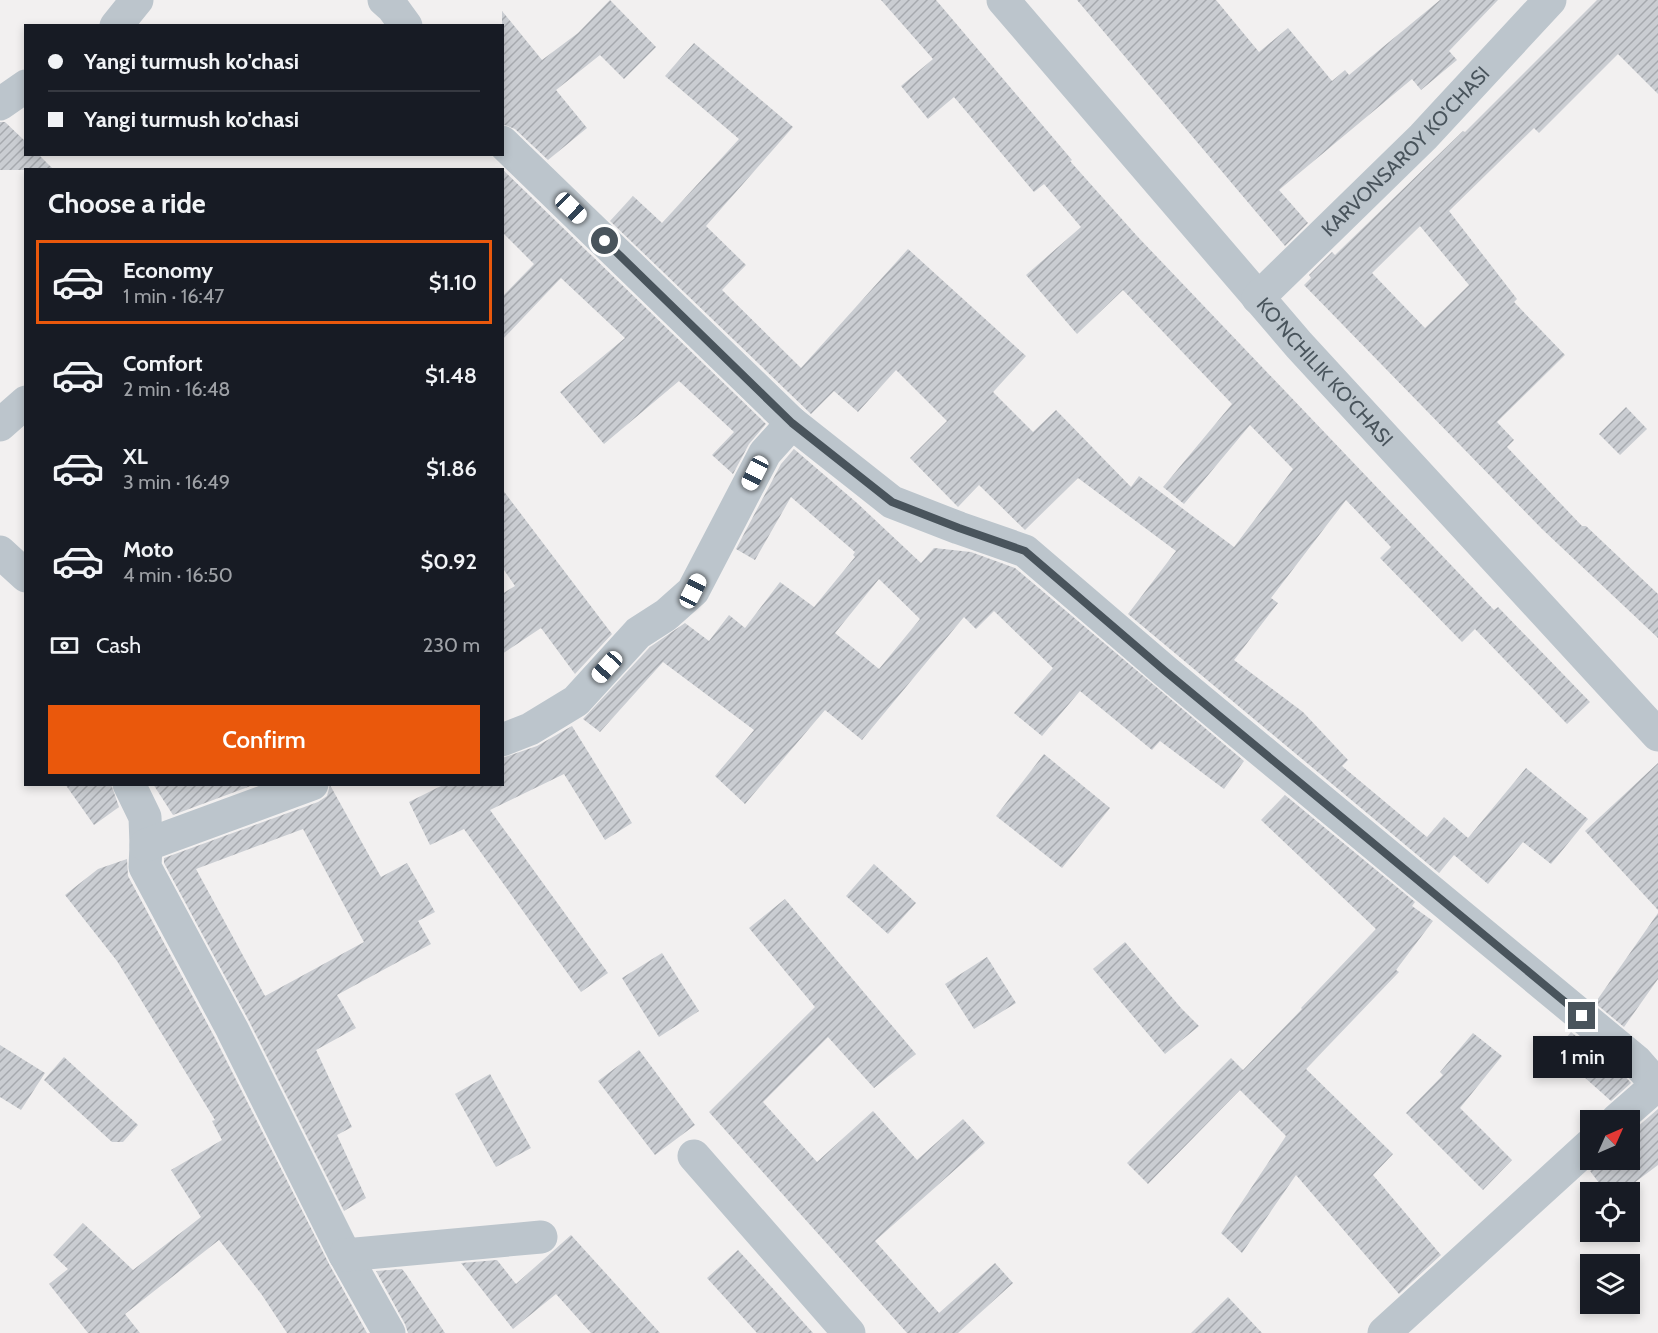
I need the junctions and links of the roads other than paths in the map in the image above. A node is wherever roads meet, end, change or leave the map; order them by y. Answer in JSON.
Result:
{"nodes":[{"id":1,"x":137,"y":0,"type":"edge"},
{"id":2,"x":384,"y":0,"type":"edge"},
{"id":3,"x":1003,"y":0,"type":"edge"},
{"id":4,"x":1550,"y":0,"type":"edge"},
{"id":5,"x":118,"y":24,"type":"edge"},
{"id":6,"x":404,"y":24,"type":"edge"},
{"id":7,"x":24,"y":87,"type":"edge"},
{"id":8,"x":0,"y":104,"type":"edge"},
{"id":9,"x":504,"y":144,"type":"edge"},
{"id":10,"x":1258,"y":298,"type":"junction"},
{"id":11,"x":24,"y":404,"type":"edge"},
{"id":12,"x":792,"y":423,"type":"junction"},
{"id":13,"x":0,"y":425,"type":"edge"},
{"id":14,"x":0,"y":552,"type":"edge"},
{"id":15,"x":24,"y":574,"type":"edge"},
{"id":16,"x":1658,"y":735,"type":"edge"},
{"id":17,"x":504,"y":739,"type":"edge"},
{"id":18,"x":130,"y":786,"type":"edge"},
{"id":19,"x":307,"y":786,"type":"edge"},
{"id":20,"x":146,"y":845,"type":"junction"},
{"id":21,"x":1657,"y":1086,"type":"edge"},
{"id":22,"x":1629,"y":1110,"type":"edge"},
{"id":23,"x":1580,"y":1154,"type":"edge"},
{"id":24,"x":694,"y":1156,"type":"dead end"},
{"id":25,"x":540,"y":1237,"type":"dead end"},
{"id":26,"x":345,"y":1256,"type":"junction"},
{"id":27,"x":389,"y":1333,"type":"edge"},
{"id":28,"x":849,"y":1333,"type":"edge"},
{"id":29,"x":1384,"y":1333,"type":"edge"}],
"edges":[{"from":1,"to":5,"type":"street"},
{"from":2,"to":6,"type":"street"},
{"from":3,"to":10,"type":"street","name":"KO‘NCHILIK KO'CHASI"},
{"from":4,"to":10,"type":"street","name":"KARVONSAROY KO'CHASI"},
{"from":7,"to":8,"type":"street"},
{"from":9,"to":12,"type":"street"},
{"from":10,"to":16,"type":"street","name":"KO‘NCHILIK KO'CHASI"},
{"from":11,"to":13,"type":"street"},
{"from":12,"to":17,"type":"street"},
{"from":12,"to":21,"type":"street"},
{"from":14,"to":15,"type":"street"},
{"from":18,"to":20,"type":"street"},
{"from":19,"to":20,"type":"street"},
{"from":20,"to":26,"type":"street"},
{"from":21,"to":22,"type":"street"},
{"from":23,"to":29,"type":"street"},
{"from":24,"to":28,"type":"street"},
{"from":25,"to":26,"type":"street"},
{"from":26,"to":27,"type":"street"}]}
